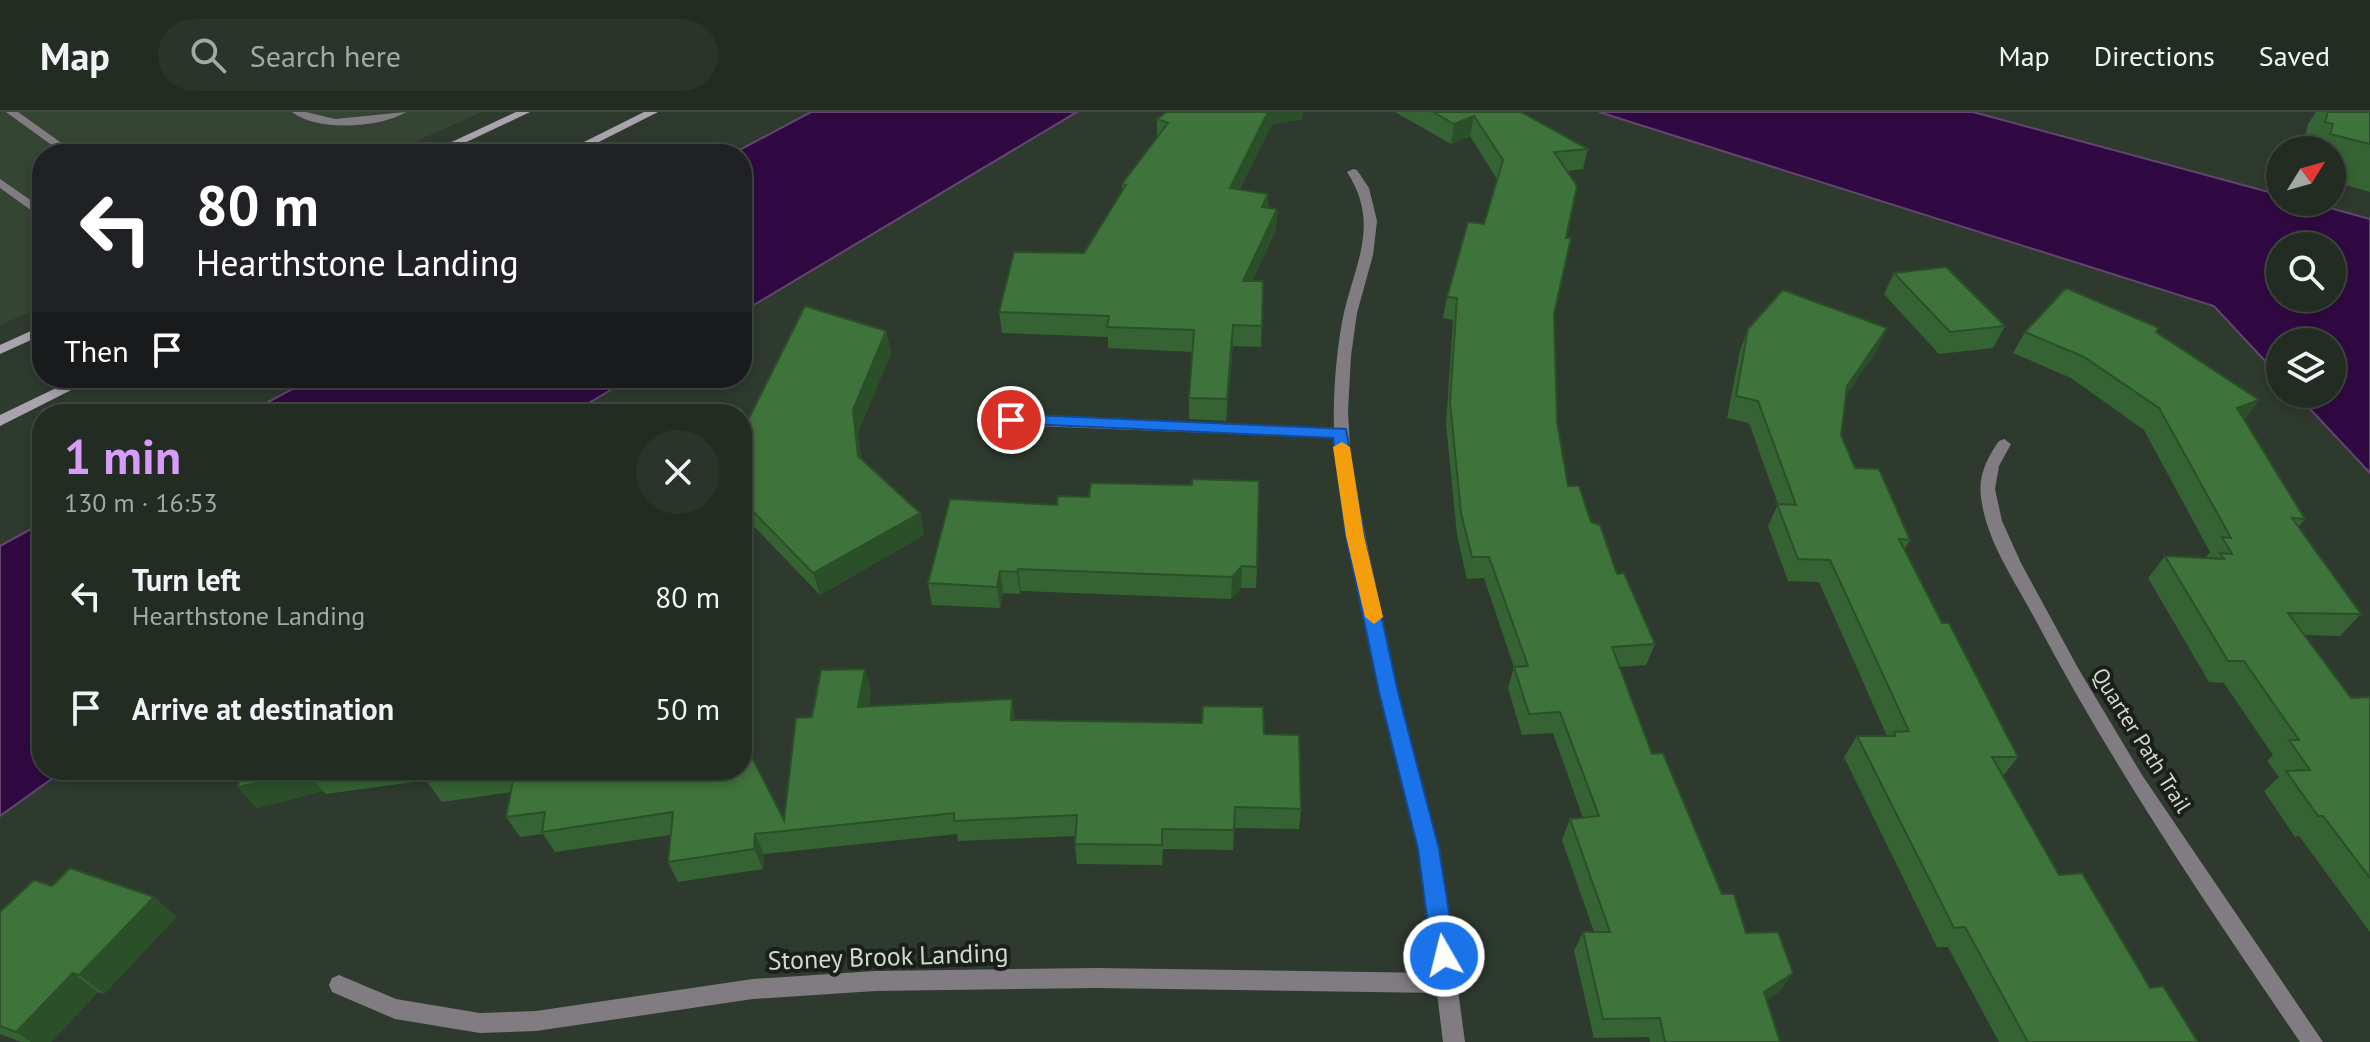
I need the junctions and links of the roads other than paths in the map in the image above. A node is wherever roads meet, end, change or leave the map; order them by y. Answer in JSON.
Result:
{"nodes":[{"id":1,"x":11,"y":112,"type":"edge"},
{"id":2,"x":297,"y":112,"type":"edge"},
{"id":3,"x":401,"y":112,"type":"edge"},
{"id":4,"x":525,"y":112,"type":"edge"},
{"id":5,"x":653,"y":112,"type":"edge"},
{"id":6,"x":57,"y":144,"type":"edge"},
{"id":7,"x":454,"y":144,"type":"edge"},
{"id":8,"x":587,"y":144,"type":"edge"},
{"id":9,"x":1353,"y":172,"type":"dead end"},
{"id":10,"x":0,"y":182,"type":"edge"},
{"id":11,"x":32,"y":206,"type":"edge"},
{"id":12,"x":32,"y":335,"type":"edge"},
{"id":13,"x":0,"y":350,"type":"edge"},
{"id":14,"x":68,"y":388,"type":"edge"},
{"id":15,"x":35,"y":404,"type":"edge"},
{"id":16,"x":32,"y":405,"type":"edge"},
{"id":17,"x":1011,"y":420,"type":"dead end"},
{"id":18,"x":0,"y":421,"type":"edge"},
{"id":19,"x":1340,"y":433,"type":"junction"},
{"id":20,"x":2004,"y":444,"type":"dead end"},
{"id":21,"x":1448,"y":983,"type":"junction"},
{"id":22,"x":339,"y":985,"type":"dead end"},
{"id":23,"x":1454,"y":1042,"type":"edge"},
{"id":24,"x":2312,"y":1042,"type":"edge"}],
"edges":[{"from":1,"to":6,"type":"street"},
{"from":2,"to":3,"type":"street"},
{"from":4,"to":7,"type":"main road"},
{"from":5,"to":8,"type":"main road"},
{"from":9,"to":19,"type":"street"},
{"from":10,"to":11,"type":"street"},
{"from":12,"to":13,"type":"main road"},
{"from":14,"to":15,"type":"main road"},
{"from":16,"to":18,"type":"main road"},
{"from":17,"to":19,"type":"street"},
{"from":19,"to":21,"type":"street"},
{"from":20,"to":24,"type":"street","name":"Quarter Path Trail"},
{"from":21,"to":22,"type":"street","name":"Stoney Brook Landing"},
{"from":21,"to":23,"type":"street"}]}
